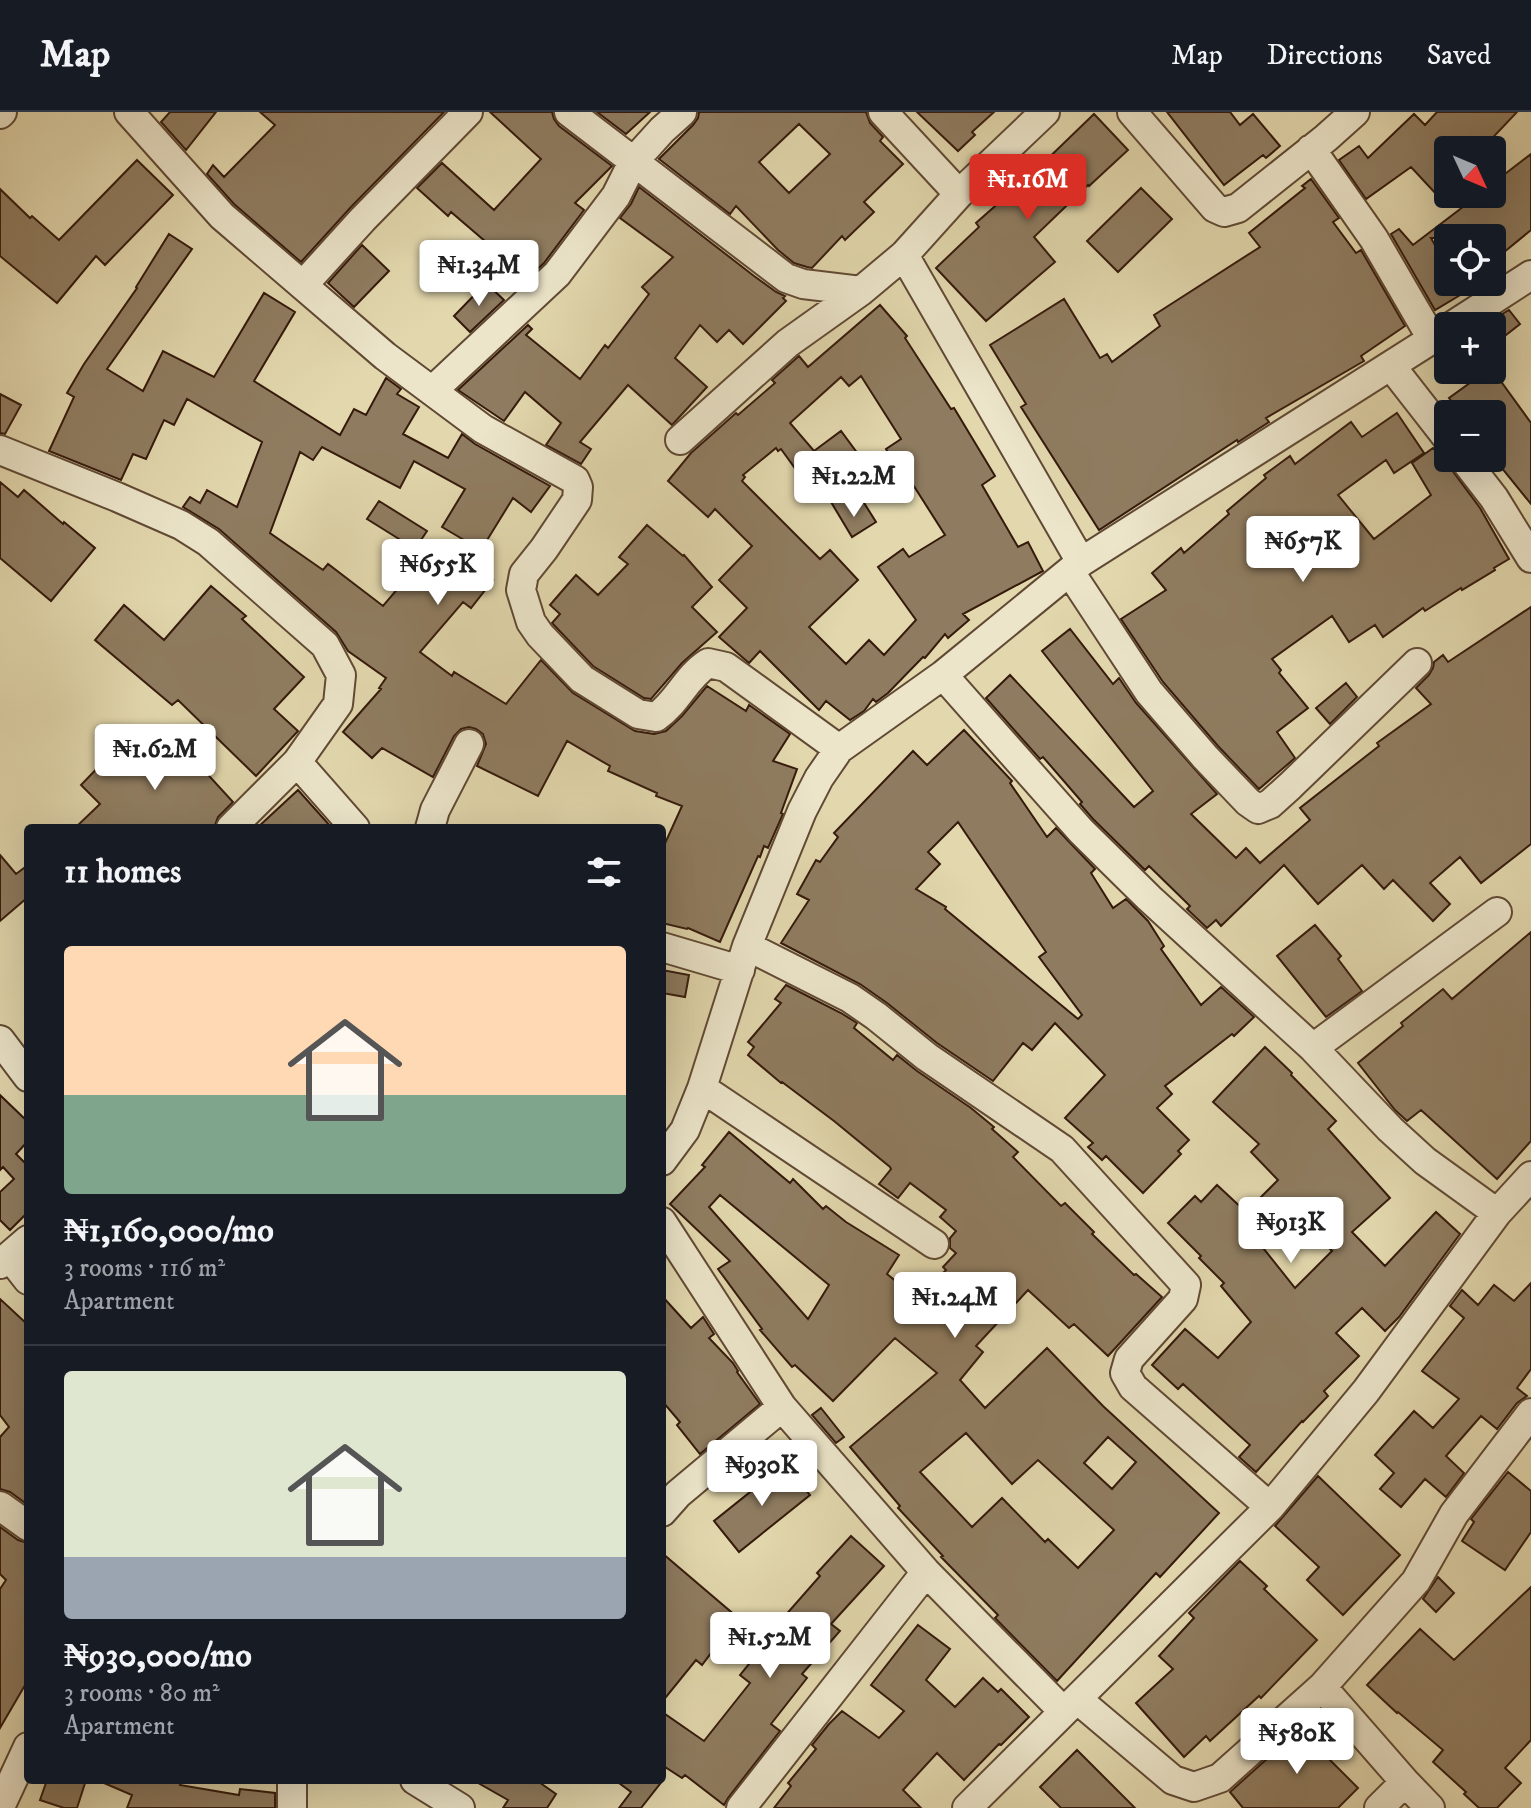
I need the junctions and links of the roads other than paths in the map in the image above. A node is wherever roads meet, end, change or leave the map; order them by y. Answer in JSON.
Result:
{"nodes":[{"id":1,"x":129,"y":112,"type":"edge"},
{"id":2,"x":468,"y":112,"type":"edge"},
{"id":3,"x":569,"y":112,"type":"edge"},
{"id":4,"x":682,"y":112,"type":"edge"},
{"id":5,"x":883,"y":112,"type":"edge"},
{"id":6,"x":1045,"y":112,"type":"edge"},
{"id":7,"x":1132,"y":112,"type":"edge"},
{"id":8,"x":1355,"y":112,"type":"edge"},
{"id":9,"x":1311,"y":149,"type":"junction"},
{"id":10,"x":633,"y":162,"type":"junction"},
{"id":11,"x":959,"y":194,"type":"junction"},
{"id":12,"x":904,"y":255,"type":"junction"},
{"id":13,"x":1531,"y":275,"type":"edge"},
{"id":14,"x":303,"y":285,"type":"junction"},
{"id":15,"x":861,"y":291,"type":"junction"},
{"id":16,"x":1474,"y":312,"type":"edge"},
{"id":17,"x":1434,"y":319,"type":"edge"},
{"id":18,"x":1434,"y":338,"type":"edge"},
{"id":19,"x":1391,"y":366,"type":"junction"},
{"id":20,"x":432,"y":391,"type":"junction"},
{"id":21,"x":1434,"y":421,"type":"edge"},
{"id":22,"x":680,"y":440,"type":"dead end"},
{"id":23,"x":0,"y":450,"type":"edge"},
{"id":24,"x":1474,"y":472,"type":"edge"},
{"id":25,"x":1531,"y":558,"type":"edge"},
{"id":26,"x":1075,"y":567,"type":"junction"},
{"id":27,"x":1417,"y":663,"type":"dead end"},
{"id":28,"x":943,"y":675,"type":"junction"},
{"id":29,"x":469,"y":744,"type":"dead end"},
{"id":30,"x":839,"y":749,"type":"junction"},
{"id":31,"x":297,"y":762,"type":"junction"},
{"id":32,"x":235,"y":824,"type":"edge"},
{"id":33,"x":351,"y":824,"type":"edge"},
{"id":34,"x":431,"y":824,"type":"edge"},
{"id":35,"x":1497,"y":912,"type":"dead end"},
{"id":36,"x":666,"y":948,"type":"edge"},
{"id":37,"x":744,"y":958,"type":"junction"},
{"id":38,"x":0,"y":1040,"type":"edge"},
{"id":39,"x":1313,"y":1048,"type":"junction"},
{"id":40,"x":24,"y":1072,"type":"edge"},
{"id":41,"x":702,"y":1088,"type":"junction"},
{"id":42,"x":666,"y":1156,"type":"edge"},
{"id":43,"x":1531,"y":1176,"type":"edge"},
{"id":44,"x":1497,"y":1213,"type":"junction"},
{"id":45,"x":666,"y":1228,"type":"edge"},
{"id":46,"x":934,"y":1244,"type":"dead end"},
{"id":47,"x":13,"y":1254,"type":"edge"},
{"id":48,"x":24,"y":1273,"type":"edge"},
{"id":49,"x":782,"y":1407,"type":"junction"},
{"id":50,"x":1531,"y":1413,"type":"edge"},
{"id":51,"x":0,"y":1506,"type":"edge"},
{"id":52,"x":1270,"y":1507,"type":"junction"},
{"id":53,"x":666,"y":1508,"type":"edge"},
{"id":54,"x":24,"y":1523,"type":"edge"},
{"id":55,"x":926,"y":1572,"type":"junction"},
{"id":56,"x":1322,"y":1687,"type":"junction"},
{"id":57,"x":1070,"y":1705,"type":"junction"},
{"id":58,"x":24,"y":1756,"type":"edge"},
{"id":59,"x":1405,"y":1782,"type":"junction"},
{"id":60,"x":292,"y":1784,"type":"edge"},
{"id":61,"x":421,"y":1784,"type":"edge"},
{"id":62,"x":0,"y":1807,"type":"edge"},
{"id":63,"x":292,"y":1808,"type":"edge"},
{"id":64,"x":460,"y":1808,"type":"edge"},
{"id":65,"x":741,"y":1808,"type":"edge"},
{"id":66,"x":967,"y":1808,"type":"edge"},
{"id":67,"x":1379,"y":1808,"type":"edge"},
{"id":68,"x":1430,"y":1808,"type":"edge"}],
"edges":[{"from":1,"to":14,"type":"street"},
{"from":2,"to":14,"type":"street"},
{"from":3,"to":10,"type":"street"},
{"from":4,"to":10,"type":"street"},
{"from":5,"to":11,"type":"street"},
{"from":6,"to":11,"type":"street"},
{"from":7,"to":9,"type":"street"},
{"from":8,"to":9,"type":"street"},
{"from":9,"to":17,"type":"street"},
{"from":10,"to":15,"type":"street"},
{"from":10,"to":20,"type":"street"},
{"from":11,"to":12,"type":"street"},
{"from":12,"to":15,"type":"street"},
{"from":12,"to":26,"type":"street"},
{"from":13,"to":16,"type":"street"},
{"from":14,"to":20,"type":"street"},
{"from":15,"to":22,"type":"street"},
{"from":18,"to":19,"type":"street"},
{"from":19,"to":21,"type":"street"},
{"from":19,"to":26,"type":"street"},
{"from":20,"to":30,"type":"street"},
{"from":23,"to":31,"type":"street"},
{"from":24,"to":25,"type":"street"},
{"from":26,"to":27,"type":"street"},
{"from":26,"to":28,"type":"street"},
{"from":28,"to":30,"type":"street"},
{"from":28,"to":39,"type":"street"},
{"from":29,"to":34,"type":"street"},
{"from":30,"to":37,"type":"street"},
{"from":31,"to":32,"type":"street"},
{"from":31,"to":33,"type":"street"},
{"from":35,"to":39,"type":"street"},
{"from":36,"to":37,"type":"street"},
{"from":37,"to":41,"type":"street"},
{"from":37,"to":52,"type":"street"},
{"from":38,"to":40,"type":"street"},
{"from":39,"to":44,"type":"street"},
{"from":41,"to":42,"type":"street"},
{"from":41,"to":46,"type":"street"},
{"from":43,"to":44,"type":"street"},
{"from":44,"to":52,"type":"street"},
{"from":45,"to":49,"type":"street"},
{"from":47,"to":48,"type":"street"},
{"from":49,"to":53,"type":"street"},
{"from":49,"to":55,"type":"street"},
{"from":50,"to":56,"type":"street"},
{"from":51,"to":54,"type":"street"},
{"from":52,"to":57,"type":"street"},
{"from":55,"to":57,"type":"street"},
{"from":55,"to":65,"type":"street"},
{"from":56,"to":57,"type":"street"},
{"from":56,"to":59,"type":"street"},
{"from":57,"to":66,"type":"street"},
{"from":58,"to":62,"type":"street"},
{"from":59,"to":67,"type":"street"},
{"from":59,"to":68,"type":"street"},
{"from":60,"to":63,"type":"street"},
{"from":61,"to":64,"type":"street"}]}
